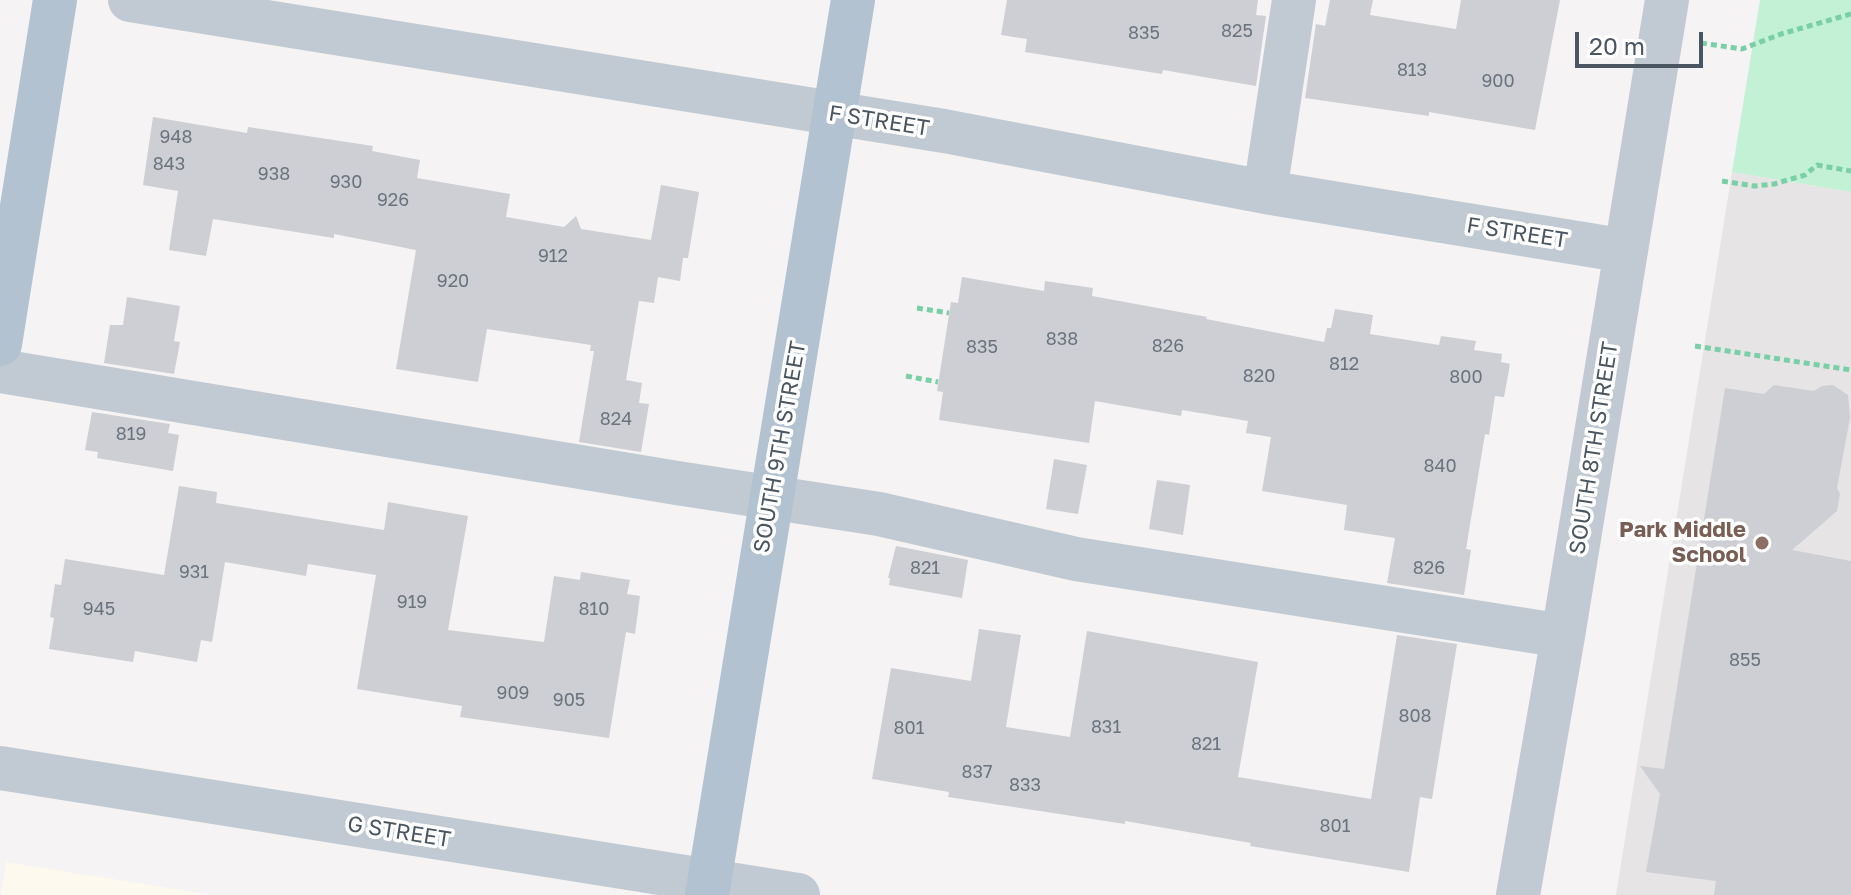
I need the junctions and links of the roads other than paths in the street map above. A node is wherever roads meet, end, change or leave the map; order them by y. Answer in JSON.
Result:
{"nodes":[{"id":1,"x":55,"y":0,"type":"edge"},
{"id":2,"x":130,"y":0,"type":"edge"},
{"id":3,"x":853,"y":0,"type":"edge"},
{"id":4,"x":1294,"y":0,"type":"edge"},
{"id":5,"x":1667,"y":0,"type":"edge"},
{"id":6,"x":835,"y":113,"type":"junction"},
{"id":7,"x":1265,"y":192,"type":"junction"},
{"id":8,"x":1626,"y":251,"type":"junction"},
{"id":9,"x":0,"y":344,"type":"edge"},
{"id":10,"x":0,"y":371,"type":"edge"},
{"id":11,"x":771,"y":497,"type":"junction"},
{"id":12,"x":1563,"y":636,"type":"junction"},
{"id":13,"x":0,"y":768,"type":"edge"},
{"id":14,"x":708,"y":888,"type":"edge"},
{"id":15,"x":798,"y":895,"type":"edge"},
{"id":16,"x":1518,"y":895,"type":"edge"}],
"edges":[{"from":1,"to":9,"type":"main road"},
{"from":2,"to":6,"type":"street","name":"F STREET"},
{"from":3,"to":6,"type":"main road","name":"SOUTH 9TH STREET"},
{"from":4,"to":7,"type":"street"},
{"from":5,"to":8,"type":"street","name":"SOUTH 8TH STREET"},
{"from":6,"to":7,"type":"street","name":"F STREET"},
{"from":6,"to":11,"type":"main road","name":"SOUTH 9TH STREET"},
{"from":7,"to":8,"type":"street","name":"F STREET"},
{"from":8,"to":12,"type":"street","name":"SOUTH 8TH STREET"},
{"from":10,"to":11,"type":"street"},
{"from":11,"to":12,"type":"street"},
{"from":11,"to":14,"type":"main road","name":"SOUTH 9TH STREET"},
{"from":12,"to":16,"type":"street","name":"SOUTH 8TH STREET"},
{"from":13,"to":14,"type":"street","name":"G STREET"},
{"from":14,"to":15,"type":"street","name":"G STREET"}]}
